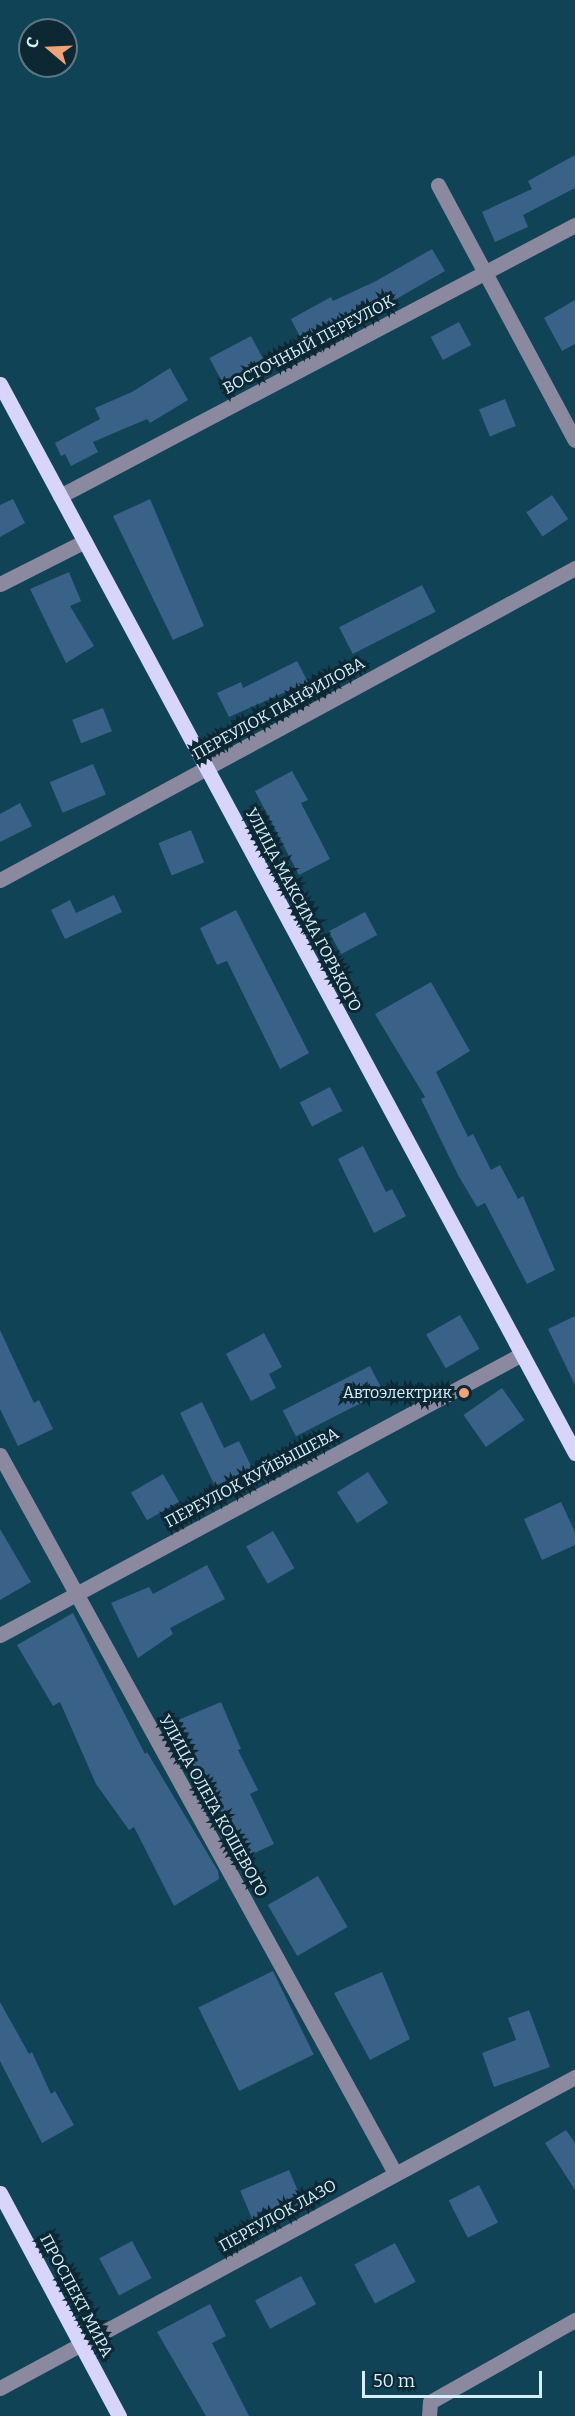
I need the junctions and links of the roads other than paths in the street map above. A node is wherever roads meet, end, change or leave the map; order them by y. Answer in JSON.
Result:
{"nodes":[{"id":1,"x":438,"y":185,"type":"dead end"},
{"id":2,"x":575,"y":225,"type":"edge"},
{"id":3,"x":485,"y":272,"type":"junction"},
{"id":4,"x":0,"y":384,"type":"edge"},
{"id":5,"x":575,"y":440,"type":"edge"},
{"id":6,"x":60,"y":496,"type":"junction"},
{"id":7,"x":85,"y":541,"type":"junction"},
{"id":8,"x":575,"y":568,"type":"edge"},
{"id":9,"x":0,"y":585,"type":"edge"},
{"id":10,"x":207,"y":769,"type":"junction"},
{"id":11,"x":0,"y":880,"type":"edge"},
{"id":12,"x":522,"y":1354,"type":"junction"},
{"id":13,"x":575,"y":1453,"type":"edge"},
{"id":14,"x":0,"y":1455,"type":"edge"},
{"id":15,"x":76,"y":1594,"type":"junction"},
{"id":16,"x":0,"y":1635,"type":"edge"},
{"id":17,"x":575,"y":2077,"type":"edge"},
{"id":18,"x":395,"y":2173,"type":"junction"},
{"id":19,"x":0,"y":2193,"type":"edge"},
{"id":20,"x":575,"y":2320,"type":"edge"},
{"id":21,"x":81,"y":2344,"type":"junction"},
{"id":22,"x":0,"y":2388,"type":"edge"},
{"id":23,"x":119,"y":2416,"type":"edge"},
{"id":24,"x":429,"y":2416,"type":"edge"}],
"edges":[{"from":1,"to":3,"type":"street"},
{"from":2,"to":3,"type":"street","name":"ВОСТОЧНЫЙ ПЕРЕУЛОК"},
{"from":3,"to":5,"type":"street"},
{"from":3,"to":6,"type":"street","name":"ВОСТОЧНЫЙ ПЕРЕУЛОК"},
{"from":4,"to":6,"type":"main road","name":"УЛИЦА МАКСИМА ГОРЬКОГО"},
{"from":6,"to":7,"type":"main road","name":"УЛИЦА МАКСИМА ГОРЬКОГО"},
{"from":7,"to":9,"type":"street"},
{"from":7,"to":10,"type":"main road","name":"УЛИЦА МАКСИМА ГОРЬКОГО"},
{"from":8,"to":10,"type":"street","name":"ПЕРЕУЛОК ПАНФИЛОВА"},
{"from":10,"to":11,"type":"street","name":"ПЕРЕУЛОК ПАНФИЛОВА"},
{"from":10,"to":12,"type":"main road","name":"УЛИЦА МАКСИМА ГОРЬКОГО"},
{"from":12,"to":13,"type":"main road","name":"УЛИЦА МАКСИМА ГОРЬКОГО"},
{"from":12,"to":15,"type":"street","name":"ПЕРЕУЛОК КУЙБЫШЕВА"},
{"from":14,"to":15,"type":"street","name":"УЛИЦА ОЛЕГА КОШЕВОГО"},
{"from":15,"to":16,"type":"street","name":"ПЕРЕУЛОК КУЙБЫШЕВА"},
{"from":15,"to":18,"type":"street","name":"УЛИЦА ОЛЕГА КОШЕВОГО"},
{"from":17,"to":18,"type":"street","name":"ПЕРЕУЛОК ЛАЗО"},
{"from":18,"to":21,"type":"street","name":"ПЕРЕУЛОК ЛАЗО"},
{"from":19,"to":21,"type":"main road","name":"ПРОСПЕКТ МИРА"},
{"from":20,"to":24,"type":"street"},
{"from":21,"to":22,"type":"street","name":"ПЕРЕУЛОК ЛАЗО"},
{"from":21,"to":23,"type":"main road","name":"ПРОСПЕКТ МИРА"}]}
